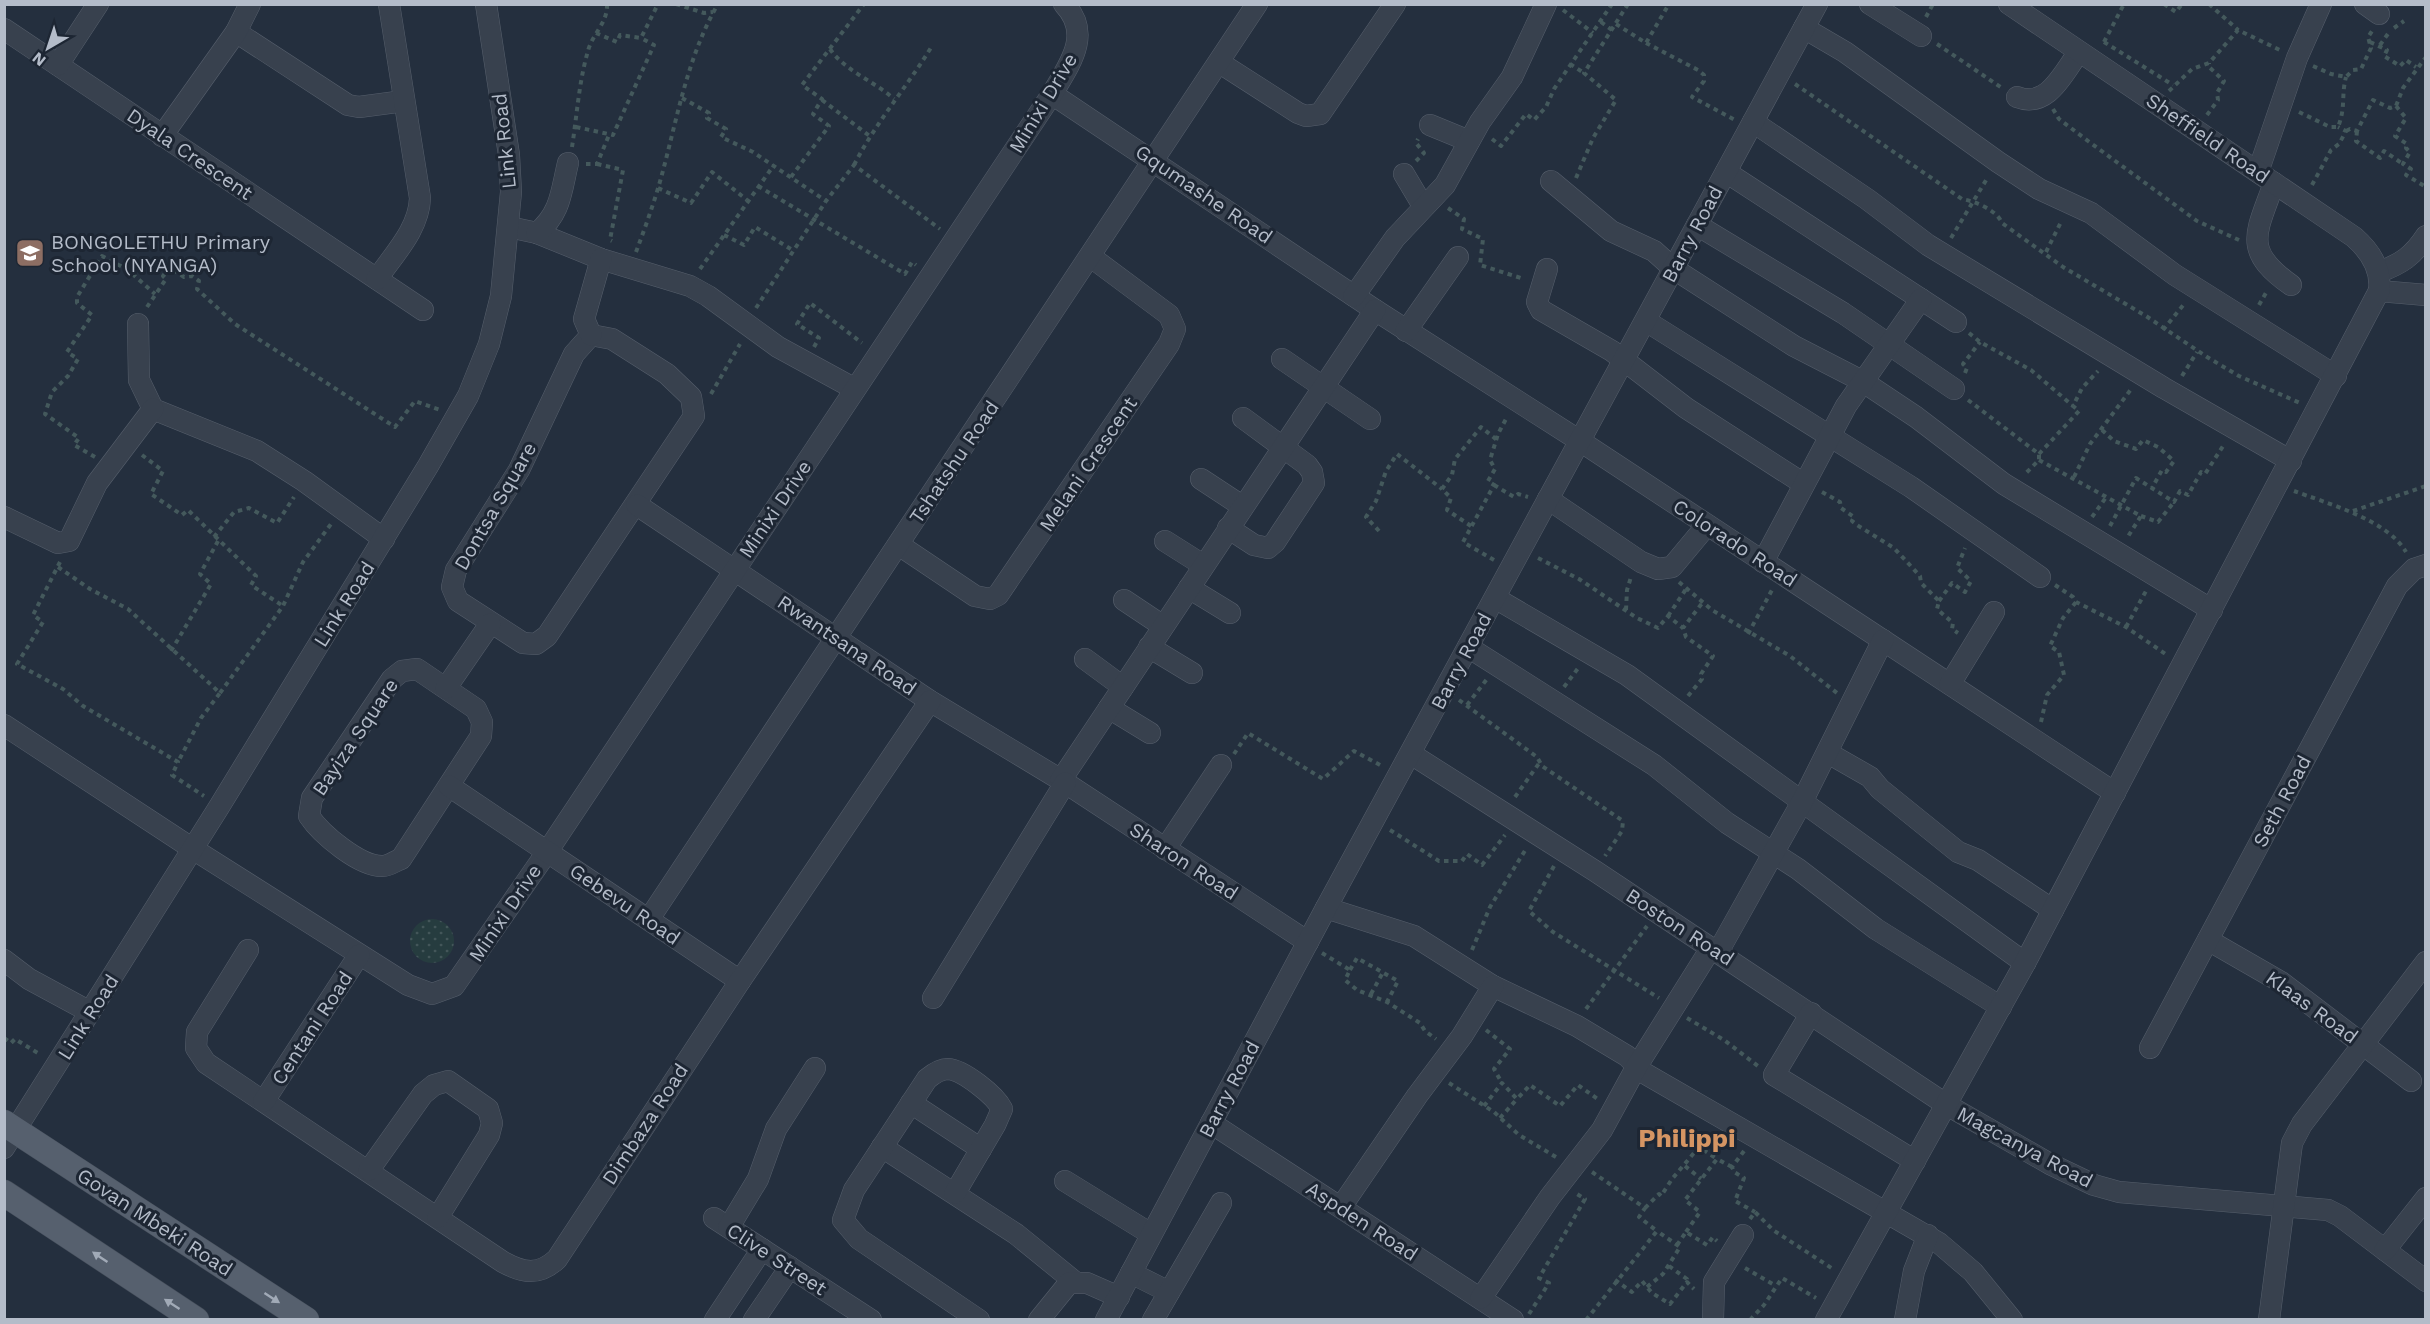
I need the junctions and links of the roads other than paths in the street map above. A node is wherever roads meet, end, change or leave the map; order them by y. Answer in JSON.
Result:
{"nodes":[{"id":1,"x":98,"y":4,"type":"edge"},
{"id":2,"x":250,"y":4,"type":"edge"},
{"id":3,"x":389,"y":4,"type":"edge"},
{"id":4,"x":486,"y":4,"type":"edge"},
{"id":5,"x":1064,"y":4,"type":"edge"},
{"id":6,"x":1395,"y":4,"type":"edge"},
{"id":7,"x":1546,"y":4,"type":"edge"},
{"id":8,"x":1817,"y":4,"type":"edge"},
{"id":9,"x":1870,"y":4,"type":"edge"},
{"id":10,"x":2009,"y":4,"type":"edge"},
{"id":11,"x":2321,"y":4,"type":"edge"},
{"id":12,"x":1252,"y":6,"type":"edge"},
{"id":13,"x":1804,"y":28,"type":"junction"},
{"id":14,"x":4,"y":29,"type":"edge"},
{"id":15,"x":236,"y":32,"type":"junction"},
{"id":16,"x":1922,"y":36,"type":"road end"},
{"id":17,"x":2085,"y":56,"type":"junction"},
{"id":18,"x":1220,"y":63,"type":"junction"},
{"id":19,"x":58,"y":65,"type":"junction"},
{"id":20,"x":1052,"y":94,"type":"junction"},
{"id":21,"x":2017,"y":97,"type":"road end"},
{"id":22,"x":404,"y":101,"type":"junction"},
{"id":23,"x":1430,"y":125,"type":"road end"},
{"id":24,"x":1751,"y":125,"type":"junction"},
{"id":25,"x":1473,"y":135,"type":"junction"},
{"id":26,"x":162,"y":136,"type":"junction"},
{"id":27,"x":1154,"y":160,"type":"junction"},
{"id":28,"x":568,"y":163,"type":"road end"},
{"id":29,"x":1726,"y":172,"type":"junction"},
{"id":30,"x":1404,"y":174,"type":"road end"},
{"id":31,"x":2266,"y":177,"type":"junction"},
{"id":32,"x":1559,"y":187,"type":"road end"},
{"id":33,"x":1430,"y":202,"type":"junction"},
{"id":34,"x":1697,"y":225,"type":"junction"},
{"id":35,"x":509,"y":227,"type":"junction"},
{"id":36,"x":537,"y":233,"type":"junction"},
{"id":37,"x":2426,"y":236,"type":"edge"},
{"id":38,"x":1091,"y":256,"type":"junction"},
{"id":39,"x":1458,"y":257,"type":"dead end"},
{"id":40,"x":601,"y":259,"type":"junction"},
{"id":41,"x":1674,"y":269,"type":"junction"},
{"id":42,"x":1544,"y":278,"type":"road end"},
{"id":43,"x":376,"y":279,"type":"junction"},
{"id":44,"x":2283,"y":279,"type":"road end"},
{"id":45,"x":2379,"y":281,"type":"junction"},
{"id":46,"x":2426,"y":295,"type":"edge"},
{"id":47,"x":1354,"y":296,"type":"junction"},
{"id":48,"x":1921,"y":298,"type":"junction"},
{"id":49,"x":423,"y":310,"type":"dead end"},
{"id":50,"x":1375,"y":310,"type":"junction"},
{"id":51,"x":1646,"y":321,"type":"junction"},
{"id":52,"x":1956,"y":322,"type":"road end"},
{"id":53,"x":138,"y":324,"type":"road end"},
{"id":54,"x":1406,"y":331,"type":"junction"},
{"id":55,"x":591,"y":335,"type":"junction"},
{"id":56,"x":1887,"y":345,"type":"junction"},
{"id":57,"x":1282,"y":359,"type":"dead end"},
{"id":58,"x":1625,"y":360,"type":"junction"},
{"id":59,"x":2336,"y":376,"type":"junction"},
{"id":60,"x":1862,"y":381,"type":"junction"},
{"id":61,"x":1322,"y":387,"type":"junction"},
{"id":62,"x":855,"y":389,"type":"junction"},
{"id":63,"x":1954,"y":389,"type":"road end"},
{"id":64,"x":153,"y":409,"type":"junction"},
{"id":65,"x":1243,"y":418,"type":"dead end"},
{"id":66,"x":1370,"y":419,"type":"dead end"},
{"id":67,"x":1829,"y":437,"type":"junction"},
{"id":68,"x":1580,"y":441,"type":"junction"},
{"id":69,"x":1282,"y":447,"type":"junction"},
{"id":70,"x":2291,"y":461,"type":"junction"},
{"id":71,"x":1201,"y":479,"type":"dead end"},
{"id":72,"x":1804,"y":484,"type":"junction"},
{"id":73,"x":1546,"y":503,"type":"junction"},
{"id":74,"x":637,"y":505,"type":"junction"},
{"id":75,"x":1242,"y":506,"type":"junction"},
{"id":76,"x":4,"y":516,"type":"edge"},
{"id":77,"x":1707,"y":525,"type":"junction"},
{"id":78,"x":1228,"y":528,"type":"junction"},
{"id":79,"x":384,"y":539,"type":"junction"},
{"id":80,"x":1165,"y":541,"type":"dead end"},
{"id":81,"x":898,"y":545,"type":"junction"},
{"id":82,"x":2418,"y":563,"type":"edge"},
{"id":83,"x":1203,"y":565,"type":"junction"},
{"id":84,"x":1772,"y":567,"type":"junction"},
{"id":85,"x":734,"y":570,"type":"junction"},
{"id":86,"x":2040,"y":576,"type":"road end"},
{"id":87,"x":1189,"y":588,"type":"junction"},
{"id":88,"x":1495,"y":598,"type":"junction"},
{"id":89,"x":1124,"y":600,"type":"dead end"},
{"id":90,"x":2212,"y":610,"type":"junction"},
{"id":91,"x":1994,"y":612,"type":"dead end"},
{"id":92,"x":1230,"y":613,"type":"dead end"},
{"id":93,"x":490,"y":624,"type":"junction"},
{"id":94,"x":1163,"y":626,"type":"junction"},
{"id":95,"x":835,"y":638,"type":"junction"},
{"id":96,"x":1883,"y":640,"type":"junction"},
{"id":97,"x":1149,"y":647,"type":"junction"},
{"id":98,"x":1468,"y":647,"type":"junction"},
{"id":99,"x":1085,"y":659,"type":"dead end"},
{"id":100,"x":1192,"y":673,"type":"dead end"},
{"id":101,"x":1950,"y":684,"type":"junction"},
{"id":102,"x":1123,"y":687,"type":"junction"},
{"id":103,"x":446,"y":688,"type":"junction"},
{"id":104,"x":930,"y":701,"type":"junction"},
{"id":105,"x":1109,"y":708,"type":"junction"},
{"id":106,"x":4,"y":725,"type":"edge"},
{"id":107,"x":1150,"y":733,"type":"dead end"},
{"id":108,"x":1828,"y":753,"type":"junction"},
{"id":109,"x":1411,"y":754,"type":"junction"},
{"id":110,"x":1221,"y":765,"type":"road end"},
{"id":111,"x":1063,"y":782,"type":"junction"},
{"id":112,"x":449,"y":786,"type":"junction"},
{"id":113,"x":2115,"y":793,"type":"junction"},
{"id":114,"x":1802,"y":802,"type":"junction"},
{"id":115,"x":193,"y":849,"type":"junction"},
{"id":116,"x":1165,"y":849,"type":"junction"},
{"id":117,"x":547,"y":852,"type":"junction"},
{"id":118,"x":1773,"y":853,"type":"junction"},
{"id":119,"x":1326,"y":908,"type":"junction"},
{"id":120,"x":2053,"y":910,"type":"junction"},
{"id":121,"x":649,"y":919,"type":"junction"},
{"id":122,"x":2208,"y":940,"type":"junction"},
{"id":123,"x":1308,"y":942,"type":"junction"},
{"id":124,"x":248,"y":950,"type":"dead end"},
{"id":125,"x":1714,"y":950,"type":"junction"},
{"id":126,"x":359,"y":955,"type":"junction"},
{"id":127,"x":4,"y":960,"type":"edge"},
{"id":128,"x":2426,"y":962,"type":"edge"},
{"id":129,"x":2025,"y":963,"type":"junction"},
{"id":130,"x":740,"y":981,"type":"junction"},
{"id":131,"x":1493,"y":986,"type":"junction"},
{"id":132,"x":933,"y":998,"type":"dead end"},
{"id":133,"x":2001,"y":1007,"type":"junction"},
{"id":134,"x":90,"y":1012,"type":"junction"},
{"id":135,"x":1811,"y":1013,"type":"junction"},
{"id":136,"x":2362,"y":1044,"type":"junction"},
{"id":137,"x":2150,"y":1048,"type":"dead end"},
{"id":138,"x":1637,"y":1066,"type":"junction"},
{"id":139,"x":815,"y":1068,"type":"dead end"},
{"id":140,"x":2411,"y":1081,"type":"dead end"},
{"id":141,"x":264,"y":1101,"type":"junction"},
{"id":142,"x":911,"y":1103,"type":"junction"},
{"id":143,"x":1947,"y":1105,"type":"junction"},
{"id":144,"x":1211,"y":1123,"type":"junction"},
{"id":145,"x":8,"y":1134,"type":"edge"},
{"id":146,"x":882,"y":1147,"type":"junction"},
{"id":147,"x":981,"y":1149,"type":"junction"},
{"id":148,"x":1915,"y":1161,"type":"junction"},
{"id":149,"x":369,"y":1170,"type":"junction"},
{"id":150,"x":1065,"y":1181,"type":"dead end"},
{"id":151,"x":4,"y":1193,"type":"edge"},
{"id":152,"x":955,"y":1193,"type":"junction"},
{"id":153,"x":2426,"y":1198,"type":"edge"},
{"id":154,"x":1221,"y":1203,"type":"dead end"},
{"id":155,"x":2283,"y":1205,"type":"junction"},
{"id":156,"x":1341,"y":1207,"type":"junction"},
{"id":157,"x":1885,"y":1214,"type":"junction"},
{"id":158,"x":438,"y":1217,"type":"junction"},
{"id":159,"x":1151,"y":1234,"type":"junction"},
{"id":160,"x":1928,"y":1235,"type":"junction"},
{"id":161,"x":1734,"y":1247,"type":"road end"},
{"id":162,"x":762,"y":1249,"type":"junction"},
{"id":163,"x":2385,"y":1250,"type":"junction"},
{"id":164,"x":790,"y":1267,"type":"junction"},
{"id":165,"x":1131,"y":1273,"type":"junction"},
{"id":166,"x":2426,"y":1281,"type":"edge"},
{"id":167,"x":1075,"y":1282,"type":"junction"},
{"id":168,"x":1169,"y":1292,"type":"junction"},
{"id":169,"x":1119,"y":1297,"type":"junction"},
{"id":170,"x":1481,"y":1298,"type":"junction"},
{"id":171,"x":1830,"y":1313,"type":"edge"},
{"id":172,"x":1713,"y":1314,"type":"edge"},
{"id":173,"x":196,"y":1320,"type":"edge"},
{"id":174,"x":306,"y":1320,"type":"edge"},
{"id":175,"x":715,"y":1320,"type":"edge"},
{"id":176,"x":754,"y":1320,"type":"edge"},
{"id":177,"x":871,"y":1320,"type":"edge"},
{"id":178,"x":979,"y":1320,"type":"edge"},
{"id":179,"x":1039,"y":1320,"type":"edge"},
{"id":180,"x":1106,"y":1320,"type":"edge"},
{"id":181,"x":1153,"y":1320,"type":"edge"},
{"id":182,"x":1513,"y":1320,"type":"edge"},
{"id":183,"x":1905,"y":1320,"type":"edge"},
{"id":184,"x":2012,"y":1320,"type":"edge"},
{"id":185,"x":2269,"y":1320,"type":"edge"}],
"edges":[{"from":1,"to":19,"type":"street"},
{"from":2,"to":15,"type":"street"},
{"from":3,"to":22,"type":"street"},
{"from":4,"to":35,"type":"street","name":"Link Road"},
{"from":5,"to":20,"type":"street","name":"Minixi Drive"},
{"from":6,"to":18,"type":"street"},
{"from":7,"to":25,"type":"street"},
{"from":8,"to":13,"type":"street","name":"Barry Road"},
{"from":9,"to":16,"type":"street"},
{"from":10,"to":17,"type":"street","name":"Sheffield Road"},
{"from":11,"to":31,"type":"street"},
{"from":12,"to":18,"type":"street","name":"Tshatshu Road"},
{"from":13,"to":24,"type":"street","name":"Barry Road"},
{"from":13,"to":59,"type":"street"},
{"from":14,"to":19,"type":"street","name":"Dyala Crescent"},
{"from":15,"to":22,"type":"street"},
{"from":15,"to":26,"type":"street"},
{"from":17,"to":21,"type":"street"},
{"from":17,"to":31,"type":"street","name":"Sheffield Road"},
{"from":18,"to":27,"type":"street","name":"Tshatshu Road"},
{"from":19,"to":26,"type":"street","name":"Dyala Crescent"},
{"from":20,"to":27,"type":"street","name":"Gqumashe Road"},
{"from":20,"to":62,"type":"street","name":"Minixi Drive"},
{"from":22,"to":43,"type":"street"},
{"from":23,"to":25,"type":"street"},
{"from":24,"to":29,"type":"street","name":"Barry Road"},
{"from":24,"to":70,"type":"street"},
{"from":25,"to":33,"type":"street"},
{"from":26,"to":43,"type":"street","name":"Dyala Crescent"},
{"from":27,"to":38,"type":"street","name":"Tshatshu Road"},
{"from":27,"to":47,"type":"street","name":"Gqumashe Road"},
{"from":28,"to":36,"type":"street"},
{"from":29,"to":34,"type":"street","name":"Barry Road"},
{"from":29,"to":48,"type":"street"},
{"from":30,"to":33,"type":"street"},
{"from":31,"to":44,"type":"street"},
{"from":31,"to":45,"type":"street","name":"Sheffield Road"},
{"from":32,"to":41,"type":"street"},
{"from":33,"to":47,"type":"street"},
{"from":34,"to":41,"type":"street","name":"Barry Road"},
{"from":34,"to":56,"type":"street"},
{"from":35,"to":36,"type":"street"},
{"from":35,"to":79,"type":"street","name":"Link Road"},
{"from":36,"to":40,"type":"street"},
{"from":37,"to":45,"type":"street"},
{"from":38,"to":81,"type":"street","name":"Tshatshu Road"},
{"from":38,"to":81,"type":"street","name":"Melani Crescent"},
{"from":39,"to":54,"type":"street"},
{"from":40,"to":55,"type":"street"},
{"from":40,"to":62,"type":"street"},
{"from":41,"to":51,"type":"street","name":"Barry Road"},
{"from":41,"to":60,"type":"street"},
{"from":42,"to":58,"type":"street"},
{"from":43,"to":49,"type":"street","name":"Dyala Crescent"},
{"from":45,"to":46,"type":"street"},
{"from":45,"to":59,"type":"street"},
{"from":47,"to":50,"type":"street","name":"Colorado Road"},
{"from":48,"to":52,"type":"street"},
{"from":48,"to":56,"type":"street"},
{"from":50,"to":54,"type":"street","name":"Colorado Road"},
{"from":50,"to":61,"type":"street"},
{"from":51,"to":58,"type":"street","name":"Barry Road"},
{"from":51,"to":67,"type":"street"},
{"from":53,"to":64,"type":"street"},
{"from":54,"to":68,"type":"street","name":"Colorado Road"},
{"from":55,"to":74,"type":"street","name":"Dontsa Square"},
{"from":55,"to":93,"type":"street","name":"Dontsa Square"},
{"from":56,"to":60,"type":"street"},
{"from":56,"to":63,"type":"street"},
{"from":57,"to":61,"type":"street"},
{"from":58,"to":68,"type":"street","name":"Barry Road"},
{"from":58,"to":72,"type":"street"},
{"from":59,"to":70,"type":"street"},
{"from":60,"to":67,"type":"street"},
{"from":60,"to":90,"type":"street"},
{"from":61,"to":66,"type":"street"},
{"from":61,"to":69,"type":"street"},
{"from":62,"to":85,"type":"street","name":"Minixi Drive"},
{"from":64,"to":76,"type":"street"},
{"from":64,"to":79,"type":"street"},
{"from":65,"to":69,"type":"street"},
{"from":67,"to":72,"type":"street"},
{"from":67,"to":86,"type":"street"},
{"from":68,"to":73,"type":"street","name":"Barry Road"},
{"from":68,"to":77,"type":"street","name":"Colorado Road"},
{"from":69,"to":75,"type":"street"},
{"from":69,"to":78,"type":"street"},
{"from":70,"to":90,"type":"street"},
{"from":71,"to":75,"type":"street"},
{"from":72,"to":84,"type":"street"},
{"from":73,"to":77,"type":"street"},
{"from":73,"to":88,"type":"street","name":"Barry Road"},
{"from":74,"to":85,"type":"street","name":"Rwantsana Road"},
{"from":74,"to":93,"type":"street","name":"Dontsa Square"},
{"from":75,"to":78,"type":"street"},
{"from":77,"to":84,"type":"street","name":"Colorado Road"},
{"from":78,"to":83,"type":"street"},
{"from":79,"to":115,"type":"street","name":"Link Road"},
{"from":80,"to":83,"type":"street"},
{"from":81,"to":95,"type":"street","name":"Tshatshu Road"},
{"from":82,"to":122,"type":"street","name":"Seth Road"},
{"from":83,"to":87,"type":"street"},
{"from":84,"to":96,"type":"street","name":"Colorado Road"},
{"from":85,"to":95,"type":"street","name":"Rwantsana Road"},
{"from":85,"to":117,"type":"street","name":"Minixi Drive"},
{"from":87,"to":92,"type":"street"},
{"from":87,"to":94,"type":"street"},
{"from":88,"to":98,"type":"street","name":"Barry Road"},
{"from":88,"to":114,"type":"street"},
{"from":89,"to":94,"type":"street"},
{"from":90,"to":113,"type":"street"},
{"from":91,"to":101,"type":"street"},
{"from":93,"to":103,"type":"street"},
{"from":94,"to":97,"type":"street"},
{"from":95,"to":104,"type":"street","name":"Rwantsana Road"},
{"from":95,"to":121,"type":"street","name":"Tshatshu Road"},
{"from":96,"to":101,"type":"street","name":"Colorado Road"},
{"from":96,"to":108,"type":"street"},
{"from":97,"to":100,"type":"street"},
{"from":97,"to":102,"type":"street"},
{"from":98,"to":109,"type":"street","name":"Barry Road"},
{"from":98,"to":118,"type":"street"},
{"from":99,"to":102,"type":"street"},
{"from":101,"to":113,"type":"street","name":"Colorado Road"},
{"from":102,"to":105,"type":"street"},
{"from":103,"to":112,"type":"street","name":"Bayiza Square"},
{"from":103,"to":112,"type":"street","name":"Bayiza Square"},
{"from":104,"to":111,"type":"street","name":"Rwantsana Road"},
{"from":104,"to":130,"type":"street","name":"Dimbaza Road"},
{"from":105,"to":107,"type":"street"},
{"from":105,"to":111,"type":"street"},
{"from":106,"to":115,"type":"street"},
{"from":108,"to":114,"type":"street"},
{"from":108,"to":120,"type":"street"},
{"from":109,"to":119,"type":"street","name":"Barry Road"},
{"from":109,"to":125,"type":"street","name":"Boston Road"},
{"from":110,"to":116,"type":"street"},
{"from":111,"to":116,"type":"street","name":"Sharon Road"},
{"from":111,"to":132,"type":"street"},
{"from":112,"to":117,"type":"street","name":"Gebevu Road"},
{"from":113,"to":120,"type":"street"},
{"from":114,"to":118,"type":"street"},
{"from":114,"to":129,"type":"street"},
{"from":115,"to":126,"type":"street"},
{"from":115,"to":134,"type":"street","name":"Link Road"},
{"from":116,"to":123,"type":"street","name":"Sharon Road"},
{"from":117,"to":121,"type":"street","name":"Gebevu Road"},
{"from":117,"to":126,"type":"street","name":"Minixi Drive"},
{"from":118,"to":125,"type":"street"},
{"from":118,"to":133,"type":"street"},
{"from":119,"to":123,"type":"street","name":"Barry Road"},
{"from":119,"to":131,"type":"street"},
{"from":120,"to":129,"type":"street"},
{"from":121,"to":130,"type":"street","name":"Gebevu Road"},
{"from":122,"to":136,"type":"street","name":"Klaas Road"},
{"from":122,"to":137,"type":"street","name":"Seth Road"},
{"from":123,"to":144,"type":"street","name":"Barry Road"},
{"from":124,"to":141,"type":"street","name":"Dimbaza Road"},
{"from":125,"to":135,"type":"street","name":"Boston Road"},
{"from":125,"to":138,"type":"street"},
{"from":126,"to":141,"type":"street","name":"Centani Road"},
{"from":127,"to":134,"type":"street"},
{"from":128,"to":136,"type":"street"},
{"from":129,"to":133,"type":"street"},
{"from":130,"to":158,"type":"street","name":"Dimbaza Road"},
{"from":131,"to":138,"type":"street"},
{"from":131,"to":156,"type":"street"},
{"from":133,"to":143,"type":"street"},
{"from":134,"to":145,"type":"street","name":"Link Road"},
{"from":135,"to":143,"type":"street","name":"Boston Road"},
{"from":135,"to":148,"type":"street"},
{"from":136,"to":140,"type":"street","name":"Klaas Road"},
{"from":136,"to":155,"type":"street"},
{"from":138,"to":157,"type":"street"},
{"from":138,"to":170,"type":"street"},
{"from":139,"to":162,"type":"street","name":"Clive Street"},
{"from":141,"to":149,"type":"street","name":"Dimbaza Road"},
{"from":142,"to":146,"type":"street"},
{"from":142,"to":147,"type":"street"},
{"from":142,"to":147,"type":"street"},
{"from":143,"to":148,"type":"street"},
{"from":143,"to":155,"type":"street","name":"Magcanya Road"},
{"from":144,"to":156,"type":"street","name":"Aspden Road"},
{"from":144,"to":159,"type":"street","name":"Barry Road"},
{"from":145,"to":174,"type":"main road","name":"Govan Mbeki Road","one_way":true},
{"from":146,"to":152,"type":"street"},
{"from":146,"to":178,"type":"street"},
{"from":147,"to":152,"type":"street"},
{"from":148,"to":157,"type":"street"},
{"from":149,"to":158,"type":"street","name":"Dimbaza Road"},
{"from":149,"to":158,"type":"street"},
{"from":150,"to":159,"type":"street"},
{"from":173,"to":151,"type":"main road","one_way":true},
{"from":152,"to":167,"type":"street"},
{"from":153,"to":163,"type":"street"},
{"from":154,"to":168,"type":"street"},
{"from":155,"to":163,"type":"street","name":"Magcanya Road"},
{"from":155,"to":185,"type":"street"},
{"from":156,"to":170,"type":"street","name":"Aspden Road"},
{"from":157,"to":160,"type":"street"},
{"from":157,"to":171,"type":"street"},
{"from":159,"to":165,"type":"street","name":"Barry Road"},
{"from":160,"to":183,"type":"street"},
{"from":160,"to":184,"type":"street"},
{"from":161,"to":172,"type":"street"},
{"from":162,"to":164,"type":"street","name":"Clive Street"},
{"from":162,"to":175,"type":"street"},
{"from":163,"to":166,"type":"street","name":"Magcanya Road"},
{"from":164,"to":176,"type":"street"},
{"from":164,"to":177,"type":"street","name":"Clive Street"},
{"from":165,"to":168,"type":"street"},
{"from":165,"to":169,"type":"street","name":"Barry Road"},
{"from":167,"to":169,"type":"street"},
{"from":167,"to":179,"type":"street"},
{"from":168,"to":181,"type":"street"},
{"from":169,"to":180,"type":"street","name":"Barry Road"},
{"from":170,"to":182,"type":"street","name":"Aspden Road"}]}
